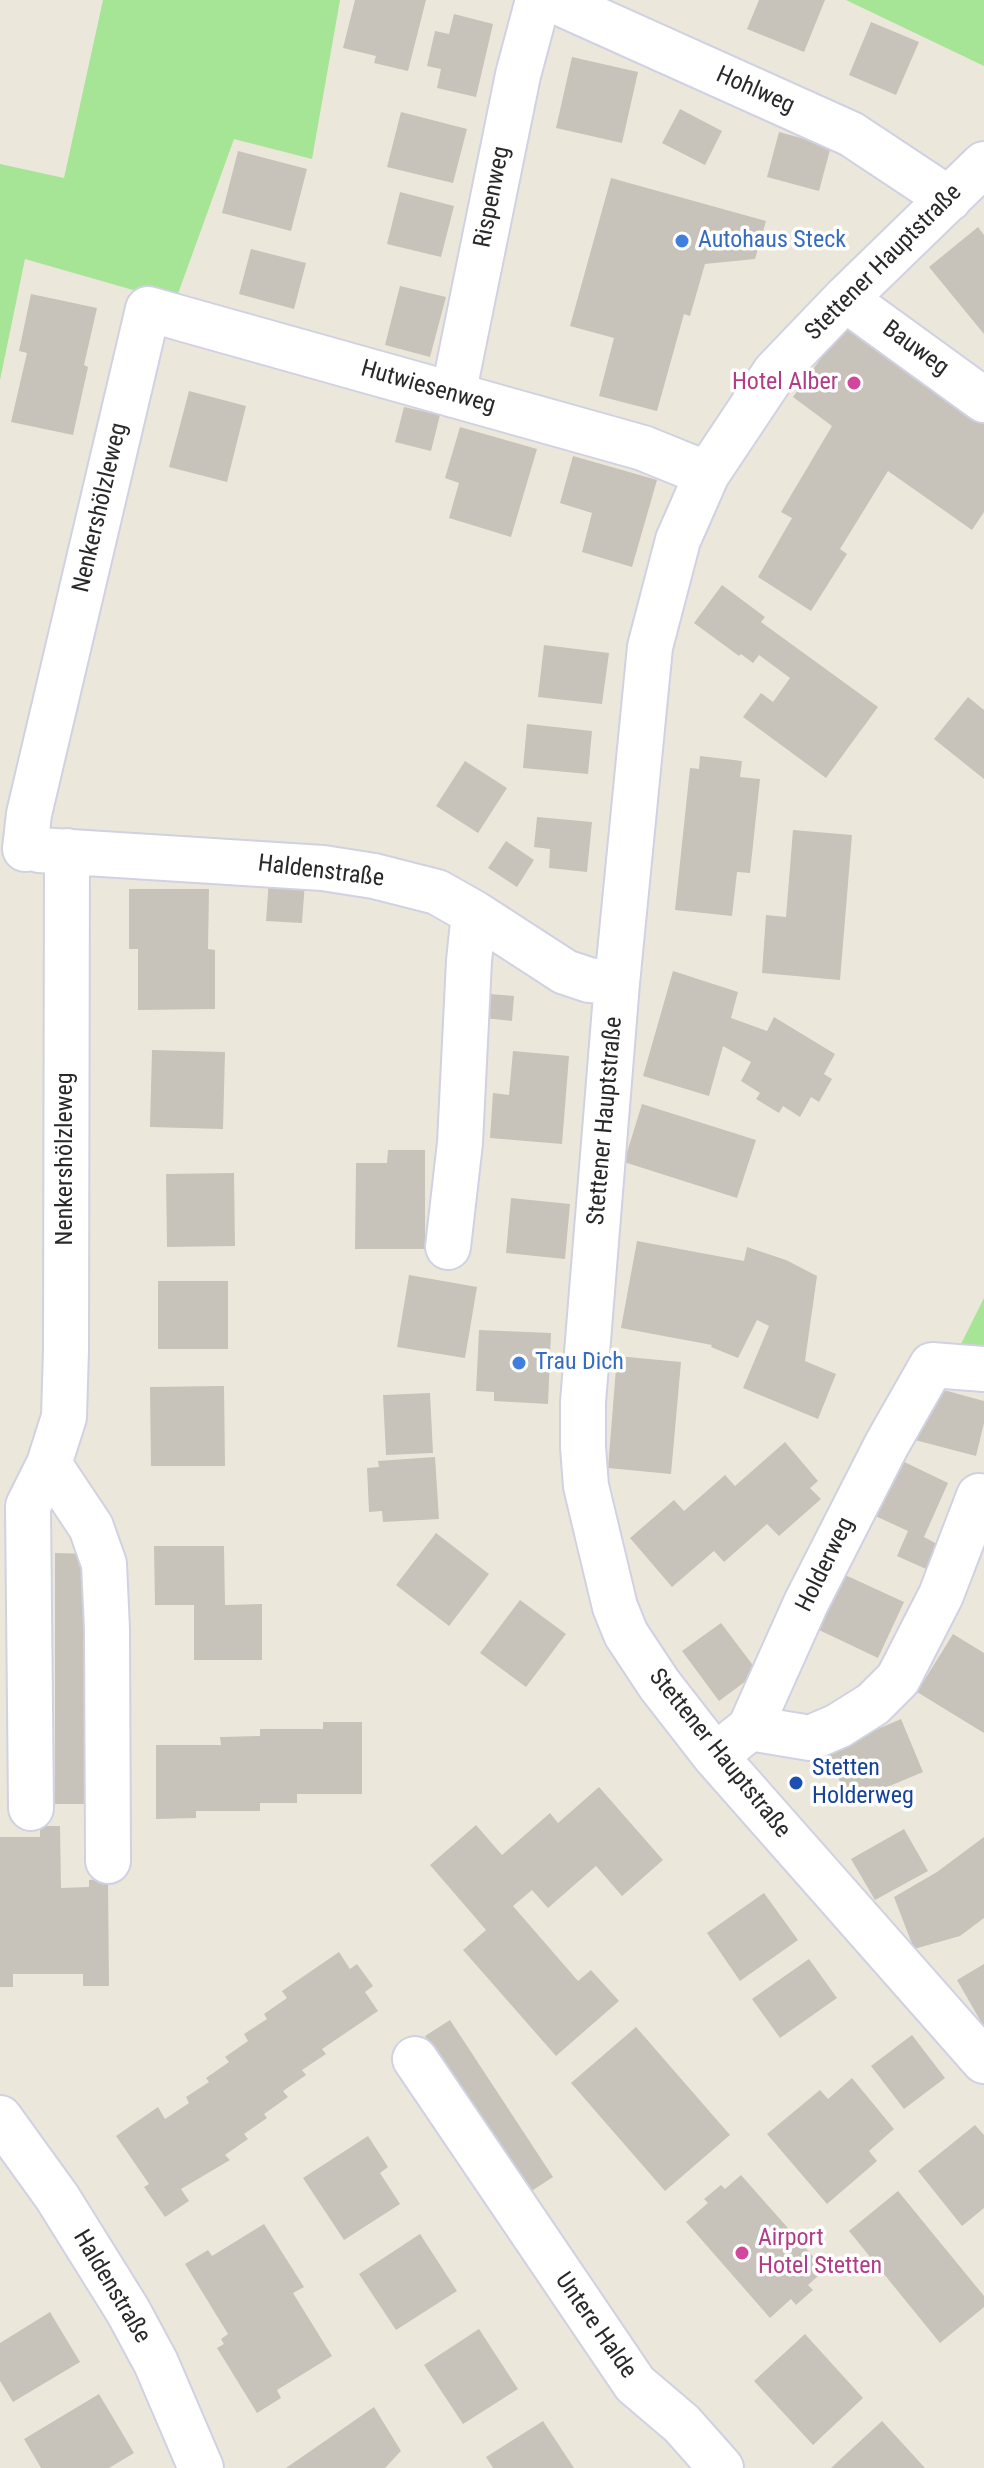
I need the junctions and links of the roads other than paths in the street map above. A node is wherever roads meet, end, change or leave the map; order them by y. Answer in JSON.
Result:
{"nodes":[{"id":1,"x":538,"y":0,"type":"edge"},
{"id":2,"x":553,"y":0,"type":"edge"},
{"id":3,"x":984,"y":164,"type":"edge"},
{"id":4,"x":949,"y":199,"type":"junction"},
{"id":5,"x":845,"y":299,"type":"junction"},
{"id":6,"x":148,"y":309,"type":"joint"},
{"id":7,"x":453,"y":395,"type":"junction"},
{"id":8,"x":984,"y":400,"type":"edge"},
{"id":9,"x":707,"y":474,"type":"junction"},
{"id":10,"x":31,"y":850,"type":"edge"},
{"id":11,"x":474,"y":913,"type":"junction"},
{"id":12,"x":617,"y":983,"type":"junction"},
{"id":13,"x":448,"y":1247,"type":"dead end"},
{"id":14,"x":984,"y":1369,"type":"edge"},
{"id":15,"x":49,"y":1464,"type":"junction"},
{"id":16,"x":979,"y":1496,"type":"dead end"},
{"id":17,"x":750,"y":1728,"type":"junction"},
{"id":18,"x":715,"y":1756,"type":"junction"},
{"id":19,"x":31,"y":1808,"type":"dead end"},
{"id":20,"x":108,"y":1861,"type":"dead end"},
{"id":21,"x":415,"y":2059,"type":"dead end"},
{"id":22,"x":984,"y":2061,"type":"edge"},
{"id":23,"x":0,"y":2118,"type":"edge"},
{"id":24,"x":201,"y":2468,"type":"edge"},
{"id":25,"x":721,"y":2468,"type":"edge"}],
"edges":[{"from":1,"to":7,"type":"street","name":"Rispenweg"},
{"from":2,"to":4,"type":"street","name":"Hohlweg"},
{"from":3,"to":4,"type":"street","name":"Stettener Hauptstraße"},
{"from":4,"to":5,"type":"street","name":"Stettener Hauptstraße"},
{"from":5,"to":8,"type":"street","name":"Bauweg"},
{"from":5,"to":9,"type":"street","name":"Stettener Hauptstraße"},
{"from":6,"to":7,"type":"street","name":"Hutwiesenweg"},
{"from":6,"to":10,"type":"street","name":"Nenkershölzleweg"},
{"from":7,"to":9,"type":"street","name":"Hutwiesenweg"},
{"from":9,"to":12,"type":"street","name":"Stettener Hauptstraße"},
{"from":10,"to":11,"type":"street","name":"Haldenstraße"},
{"from":10,"to":15,"type":"street","name":"Nenkershölzleweg"},
{"from":11,"to":12,"type":"street","name":"Haldenstraße"},
{"from":11,"to":13,"type":"street"},
{"from":12,"to":18,"type":"street","name":"Stettener Hauptstraße"},
{"from":14,"to":17,"type":"street","name":"Holderweg"},
{"from":15,"to":19,"type":"street","name":"Nenkershölzleweg"},
{"from":15,"to":20,"type":"street"},
{"from":16,"to":17,"type":"street","name":"Stettener Hauptstraße"},
{"from":17,"to":18,"type":"street","name":"Holderweg"},
{"from":18,"to":22,"type":"street","name":"Stettener Hauptstraße"},
{"from":21,"to":25,"type":"street","name":"Untere Halde"},
{"from":23,"to":24,"type":"street","name":"Haldenstraße"}]}
